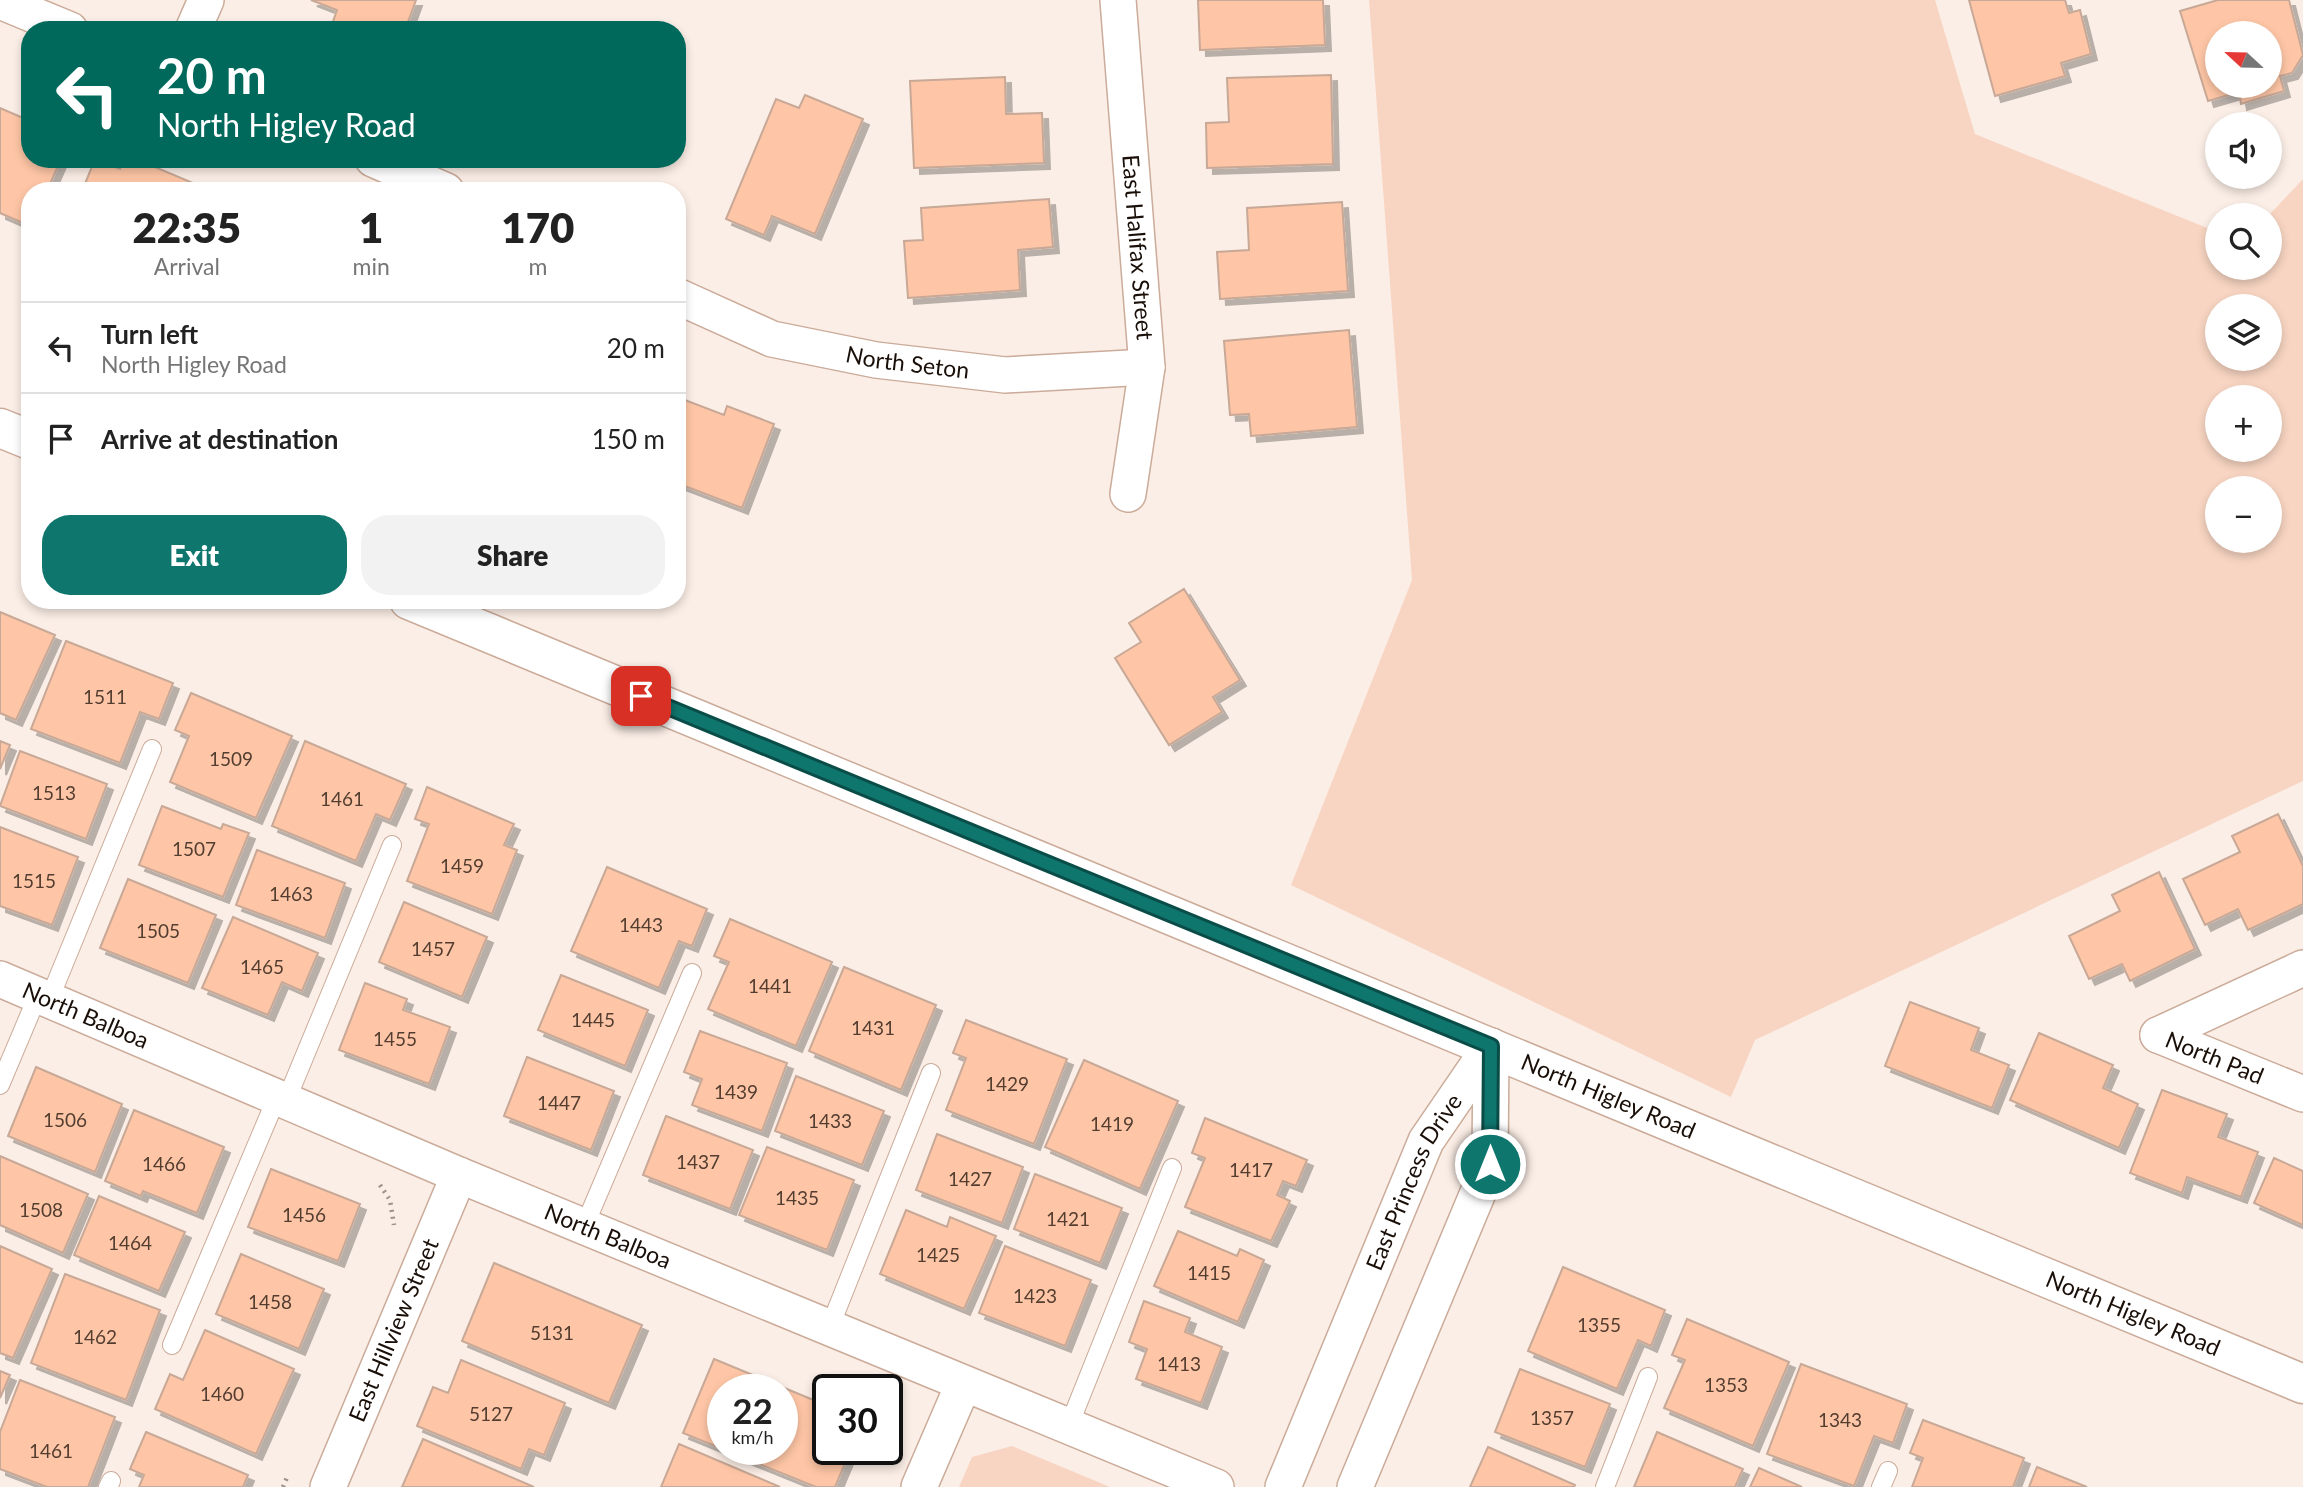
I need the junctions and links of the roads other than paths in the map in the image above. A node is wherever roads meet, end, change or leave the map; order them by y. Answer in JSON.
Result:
{"nodes":[{"id":1,"x":206,"y":0,"type":"edge"},
{"id":2,"x":1118,"y":0,"type":"edge"},
{"id":3,"x":0,"y":1,"type":"edge"},
{"id":4,"x":48,"y":21,"type":"edge"},
{"id":5,"x":197,"y":21,"type":"edge"},
{"id":6,"x":394,"y":168,"type":"edge"},
{"id":7,"x":425,"y":182,"type":"edge"},
{"id":8,"x":686,"y":300,"type":"edge"},
{"id":9,"x":1147,"y":367,"type":"junction"},
{"id":10,"x":0,"y":428,"type":"edge"},
{"id":11,"x":21,"y":436,"type":"edge"},
{"id":12,"x":1128,"y":494,"type":"dead end"},
{"id":13,"x":431,"y":609,"type":"edge"},
{"id":14,"x":152,"y":749,"type":"dead end"},
{"id":15,"x":392,"y":845,"type":"dead end"},
{"id":16,"x":2303,"y":968,"type":"edge"},
{"id":17,"x":692,"y":973,"type":"dead end"},
{"id":18,"x":0,"y":979,"type":"edge"},
{"id":19,"x":44,"y":998,"type":"junction"},
{"id":20,"x":1491,"y":1046,"type":"junction"},
{"id":21,"x":931,"y":1073,"type":"dead end"},
{"id":22,"x":0,"y":1085,"type":"edge"},
{"id":23,"x":2303,"y":1094,"type":"edge"},
{"id":24,"x":281,"y":1099,"type":"junction"},
{"id":25,"x":1172,"y":1168,"type":"dead end"},
{"id":26,"x":459,"y":1175,"type":"junction"},
{"id":27,"x":584,"y":1227,"type":"junction"},
{"id":28,"x":829,"y":1329,"type":"junction"},
{"id":29,"x":172,"y":1345,"type":"dead end"},
{"id":30,"x":1648,"y":1377,"type":"dead end"},
{"id":31,"x":2303,"y":1384,"type":"edge"},
{"id":32,"x":963,"y":1385,"type":"junction"},
{"id":33,"x":1068,"y":1428,"type":"junction"},
{"id":34,"x":328,"y":1487,"type":"edge"},
{"id":35,"x":919,"y":1487,"type":"edge"},
{"id":36,"x":1216,"y":1487,"type":"edge"},
{"id":37,"x":1283,"y":1487,"type":"edge"},
{"id":38,"x":1355,"y":1487,"type":"edge"},
{"id":39,"x":1605,"y":1487,"type":"edge"}],
"edges":[{"from":1,"to":5,"type":"street"},
{"from":2,"to":9,"type":"street","name":"East Halifax Street"},
{"from":3,"to":4,"type":"street"},
{"from":6,"to":7,"type":"street"},
{"from":8,"to":9,"type":"street","name":"North Seton"},
{"from":9,"to":12,"type":"street","name":"East Halifax Street"},
{"from":10,"to":11,"type":"main road"},
{"from":13,"to":20,"type":"main road","name":"North Higley Road"},
{"from":14,"to":19,"type":"lane"},
{"from":15,"to":24,"type":"lane"},
{"from":16,"to":23,"type":"street","name":"North Pad"},
{"from":17,"to":27,"type":"lane"},
{"from":18,"to":19,"type":"street","name":"North Balboa"},
{"from":19,"to":22,"type":"lane"},
{"from":19,"to":24,"type":"street","name":"North Balboa"},
{"from":20,"to":31,"type":"main road","name":"North Higley Road"},
{"from":20,"to":37,"type":"street","name":"East Princess Drive"},
{"from":20,"to":38,"type":"street","name":"East Princess Drive"},
{"from":21,"to":28,"type":"lane"},
{"from":24,"to":26,"type":"street","name":"North Balboa"},
{"from":24,"to":29,"type":"lane"},
{"from":25,"to":33,"type":"lane"},
{"from":26,"to":27,"type":"street","name":"North Balboa"},
{"from":26,"to":34,"type":"street","name":"East Hillview Street"},
{"from":27,"to":28,"type":"street","name":"North Balboa"},
{"from":28,"to":32,"type":"street","name":"North Balboa"},
{"from":30,"to":39,"type":"lane"},
{"from":32,"to":33,"type":"street","name":"North Balboa"},
{"from":32,"to":35,"type":"street"},
{"from":33,"to":36,"type":"street","name":"North Balboa"}]}
